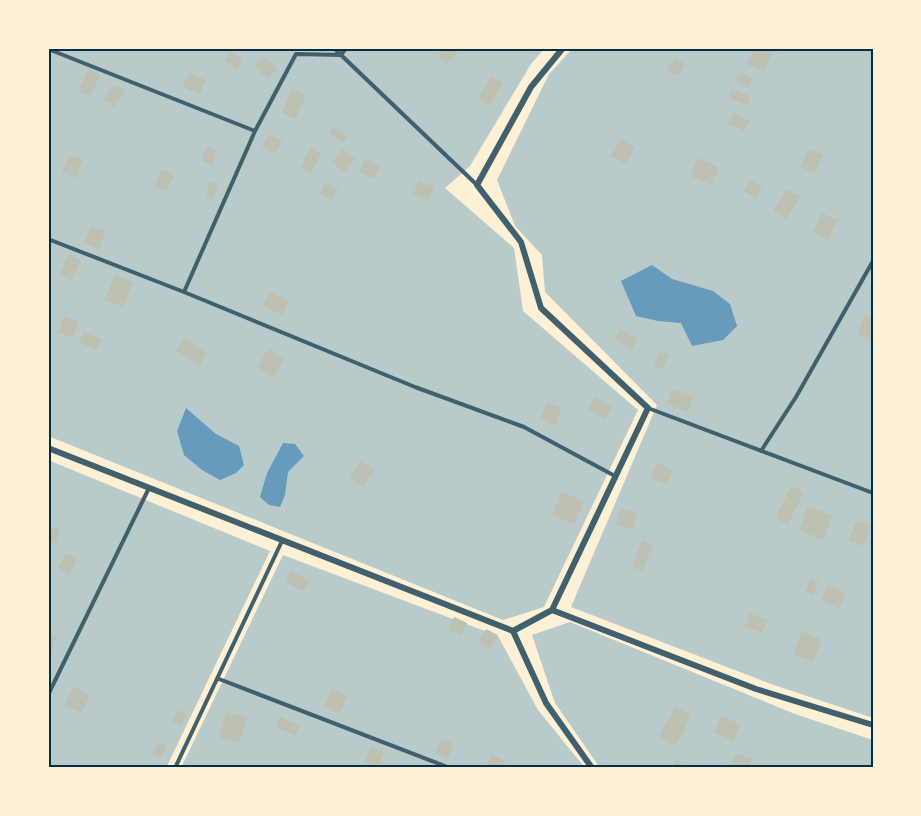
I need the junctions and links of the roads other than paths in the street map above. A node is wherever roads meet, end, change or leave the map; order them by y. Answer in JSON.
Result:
{"nodes":[{"id":1,"x":334,"y":48,"type":"edge"},
{"id":2,"x":346,"y":48,"type":"edge"},
{"id":3,"x":563,"y":48,"type":"edge"},
{"id":4,"x":48,"y":49,"type":"edge"},
{"id":5,"x":341,"y":55,"type":"junction"},
{"id":6,"x":255,"y":131,"type":"junction"},
{"id":7,"x":477,"y":185,"type":"junction"},
{"id":8,"x":48,"y":239,"type":"edge"},
{"id":9,"x":873,"y":261,"type":"edge"},
{"id":10,"x":184,"y":292,"type":"junction"},
{"id":11,"x":648,"y":408,"type":"junction"},
{"id":12,"x":48,"y":447,"type":"edge"},
{"id":13,"x":761,"y":451,"type":"junction"},
{"id":14,"x":615,"y":477,"type":"junction"},
{"id":15,"x":150,"y":486,"type":"junction"},
{"id":16,"x":873,"y":493,"type":"edge"},
{"id":17,"x":283,"y":539,"type":"junction"},
{"id":18,"x":552,"y":610,"type":"junction"},
{"id":19,"x":513,"y":631,"type":"junction"},
{"id":20,"x":219,"y":679,"type":"junction"},
{"id":21,"x":48,"y":695,"type":"edge"},
{"id":22,"x":873,"y":725,"type":"edge"},
{"id":23,"x":175,"y":768,"type":"edge"},
{"id":24,"x":450,"y":768,"type":"edge"},
{"id":25,"x":592,"y":768,"type":"edge"}],
"edges":[{"from":1,"to":5,"type":"lane"},
{"from":2,"to":5,"type":"lane"},
{"from":3,"to":7,"type":"street"},
{"from":4,"to":6,"type":"lane"},
{"from":5,"to":6,"type":"lane"},
{"from":5,"to":7,"type":"lane"},
{"from":6,"to":10,"type":"lane"},
{"from":7,"to":11,"type":"street"},
{"from":8,"to":10,"type":"lane"},
{"from":9,"to":13,"type":"lane"},
{"from":10,"to":14,"type":"lane"},
{"from":11,"to":13,"type":"lane"},
{"from":11,"to":14,"type":"street"},
{"from":12,"to":15,"type":"street"},
{"from":13,"to":16,"type":"lane"},
{"from":14,"to":18,"type":"street"},
{"from":15,"to":17,"type":"street"},
{"from":15,"to":21,"type":"lane"},
{"from":17,"to":19,"type":"street"},
{"from":17,"to":20,"type":"lane"},
{"from":18,"to":19,"type":"street"},
{"from":18,"to":22,"type":"street"},
{"from":19,"to":25,"type":"street"},
{"from":20,"to":23,"type":"lane"},
{"from":20,"to":24,"type":"lane"}]}
